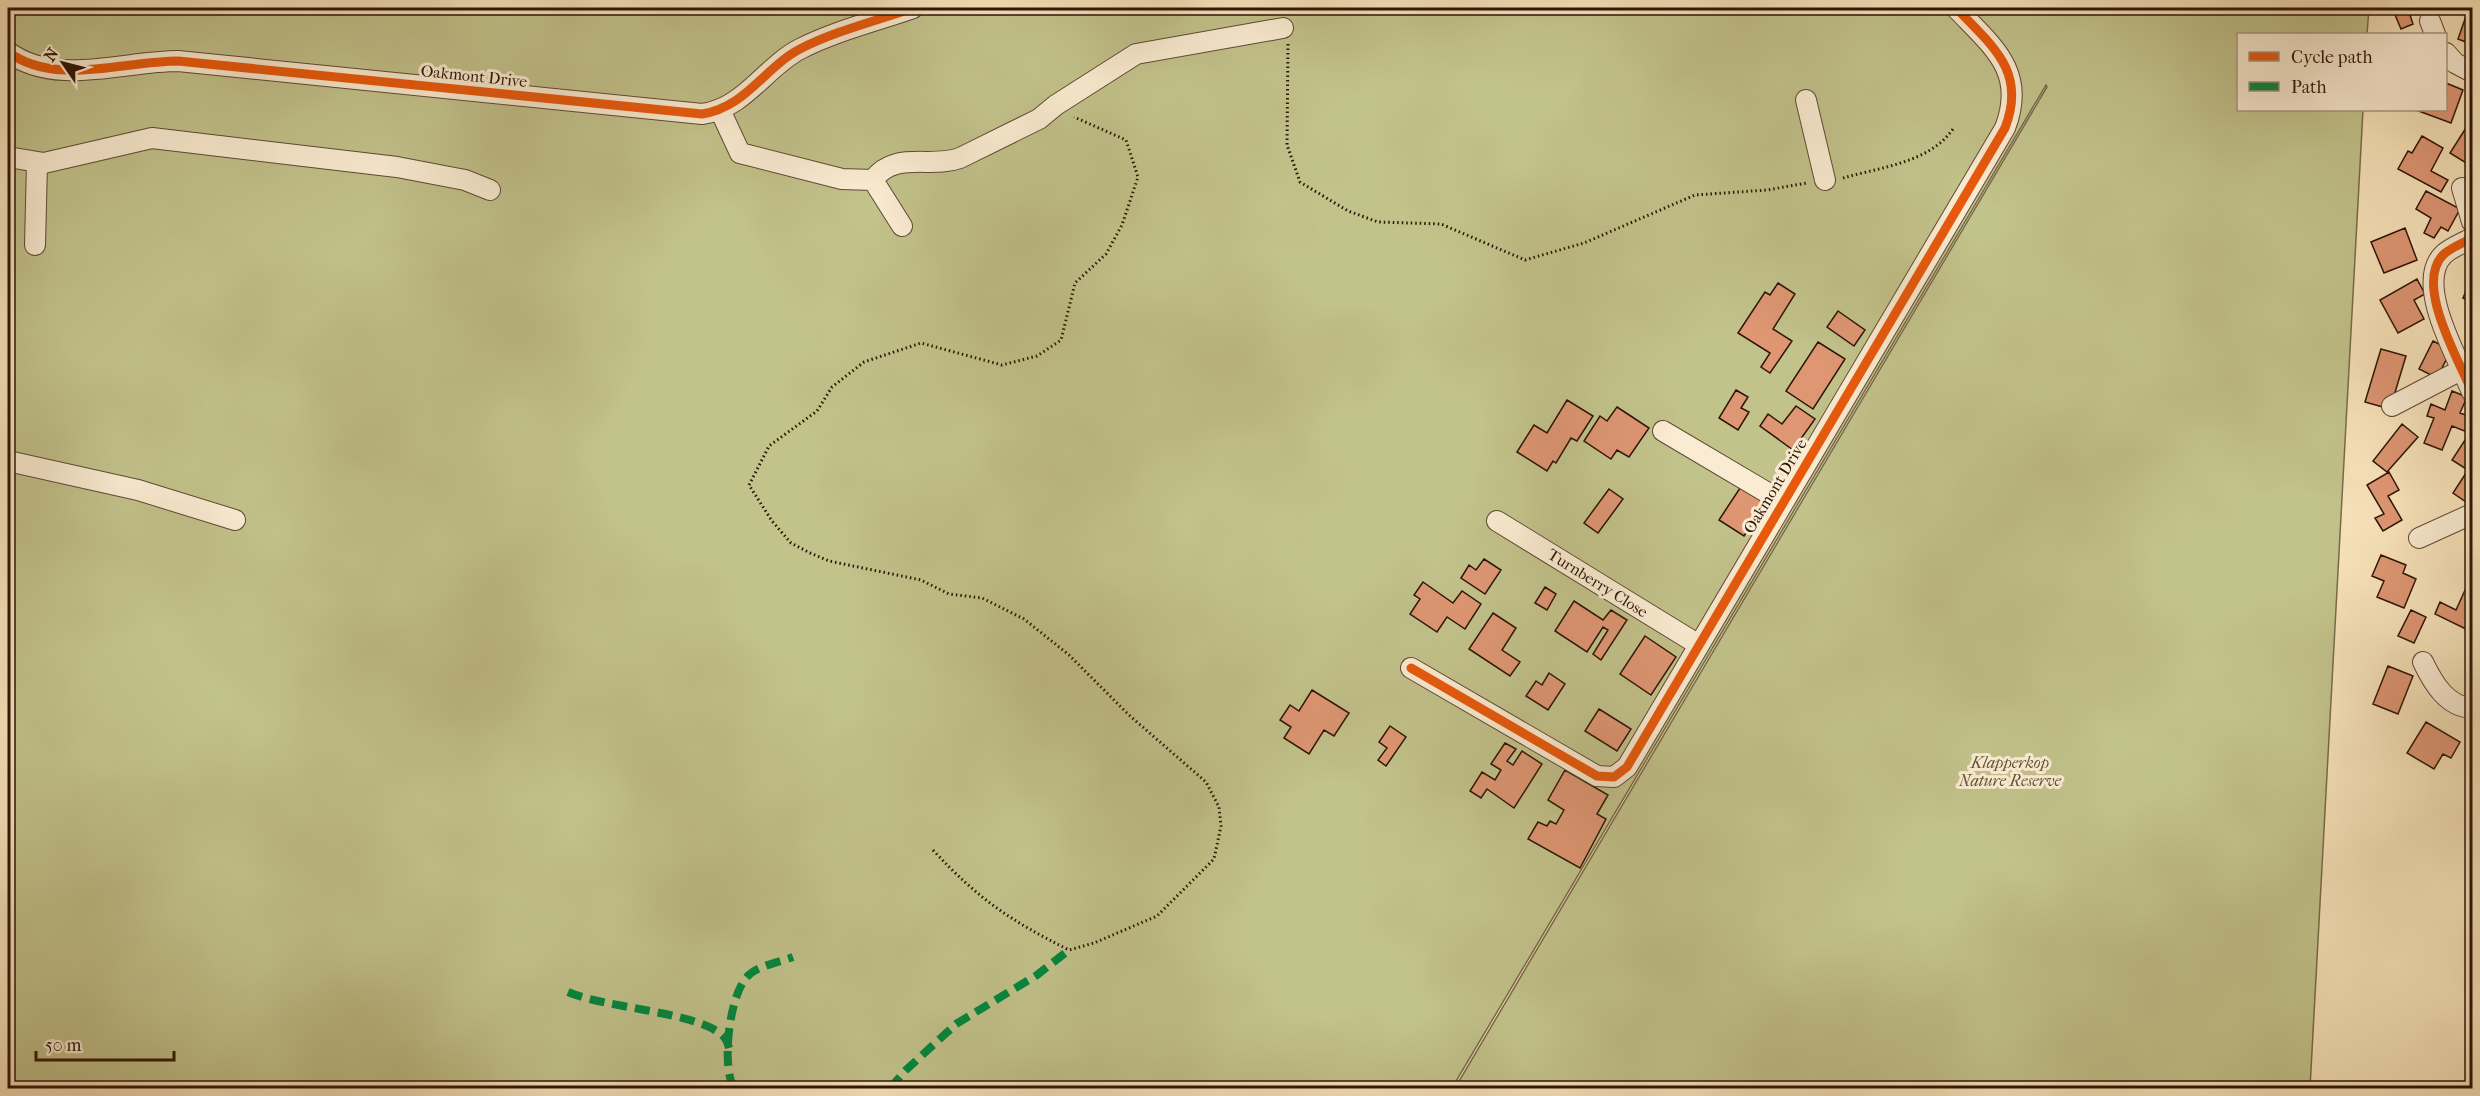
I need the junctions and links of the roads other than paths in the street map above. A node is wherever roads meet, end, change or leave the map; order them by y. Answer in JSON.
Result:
{"nodes":[{"id":1,"x":913,"y":8,"type":"edge"},
{"id":2,"x":1956,"y":8,"type":"edge"},
{"id":3,"x":1282,"y":28,"type":"road end"},
{"id":4,"x":8,"y":52,"type":"edge"},
{"id":5,"x":2447,"y":55,"type":"edge"},
{"id":6,"x":2472,"y":72,"type":"edge"},
{"id":7,"x":1806,"y":100,"type":"dead end"},
{"id":8,"x":720,"y":110,"type":"junction"},
{"id":9,"x":8,"y":157,"type":"edge"},
{"id":10,"x":37,"y":163,"type":"junction"},
{"id":11,"x":873,"y":180,"type":"junction"},
{"id":12,"x":1825,"y":180,"type":"road end"},
{"id":13,"x":2462,"y":189,"type":"dead end"},
{"id":14,"x":490,"y":190,"type":"dead end"},
{"id":15,"x":2472,"y":222,"type":"edge"},
{"id":16,"x":902,"y":226,"type":"dead end"},
{"id":17,"x":2472,"y":238,"type":"edge"},
{"id":18,"x":35,"y":245,"type":"dead end"},
{"id":19,"x":2463,"y":369,"type":"junction"},
{"id":20,"x":2472,"y":390,"type":"edge"},
{"id":21,"x":2392,"y":406,"type":"dead end"},
{"id":22,"x":1663,"y":431,"type":"dead end"},
{"id":23,"x":8,"y":461,"type":"edge"},
{"id":24,"x":1783,"y":502,"type":"junction"},
{"id":25,"x":2472,"y":514,"type":"edge"},
{"id":26,"x":235,"y":520,"type":"dead end"},
{"id":27,"x":1497,"y":521,"type":"dead end"},
{"id":28,"x":2419,"y":538,"type":"dead end"},
{"id":29,"x":1699,"y":645,"type":"junction"},
{"id":30,"x":2423,"y":662,"type":"dead end"},
{"id":31,"x":1411,"y":668,"type":"dead end"},
{"id":32,"x":2472,"y":708,"type":"edge"}],
"edges":[{"from":1,"to":8,"type":"street","name":"Oakmont Drive"},
{"from":2,"to":24,"type":"street","name":"Oakmont Drive"},
{"from":3,"to":11,"type":"street"},
{"from":4,"to":8,"type":"street","name":"Oakmont Drive"},
{"from":5,"to":6,"type":"street"},
{"from":7,"to":12,"type":"street"},
{"from":8,"to":11,"type":"street"},
{"from":9,"to":10,"type":"street"},
{"from":10,"to":14,"type":"street"},
{"from":10,"to":18,"type":"street"},
{"from":11,"to":16,"type":"street"},
{"from":13,"to":15,"type":"street"},
{"from":17,"to":19,"type":"street"},
{"from":19,"to":20,"type":"street"},
{"from":19,"to":21,"type":"street"},
{"from":22,"to":24,"type":"street"},
{"from":23,"to":26,"type":"street"},
{"from":24,"to":29,"type":"street","name":"Oakmont Drive"},
{"from":25,"to":28,"type":"street"},
{"from":27,"to":29,"type":"street","name":"Turnberry Close"},
{"from":29,"to":31,"type":"street","name":"Oakmont Drive"},
{"from":30,"to":32,"type":"street"}]}
